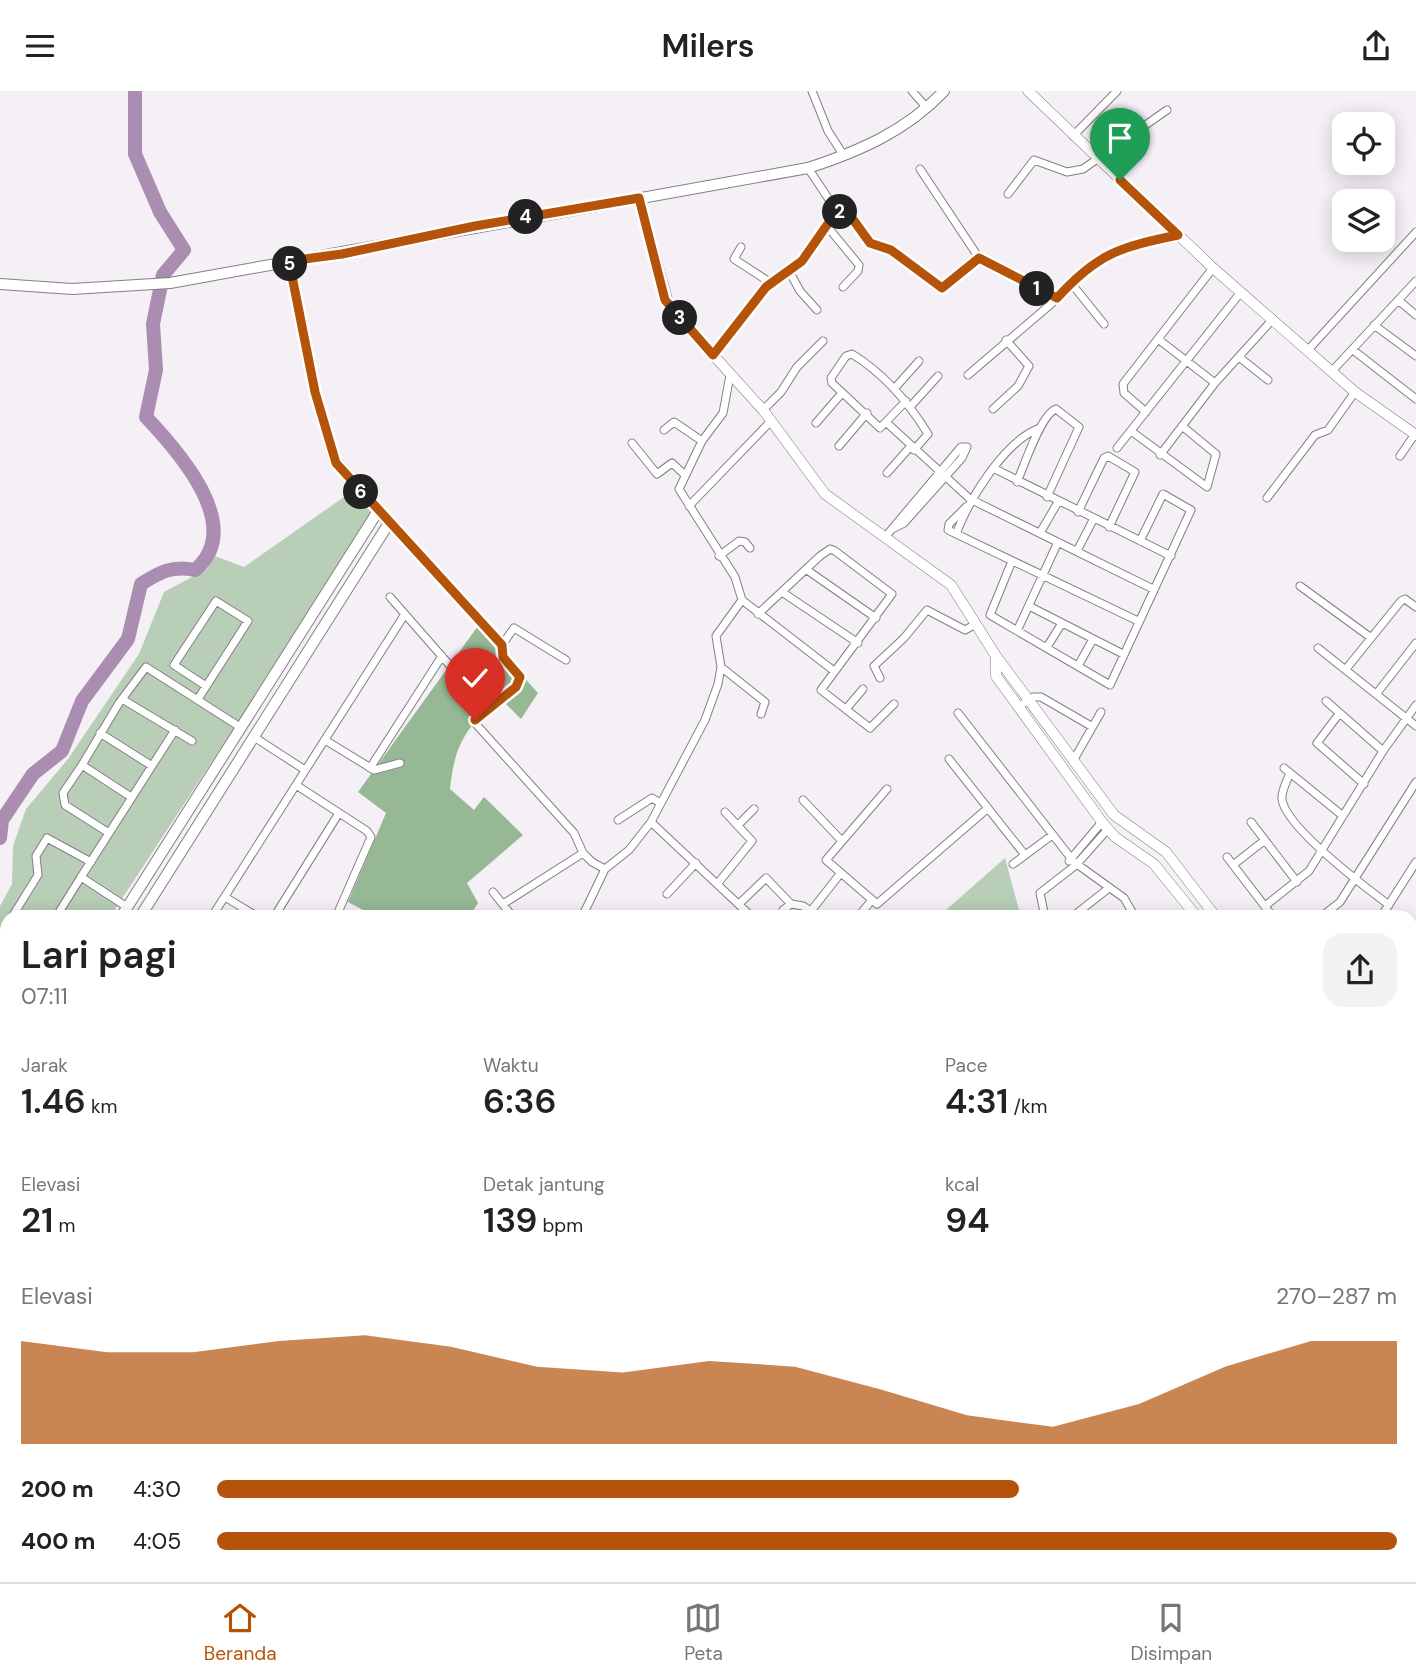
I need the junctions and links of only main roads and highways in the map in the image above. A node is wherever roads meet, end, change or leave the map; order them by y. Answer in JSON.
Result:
{"nodes":[{"id":1,"x":944,"y":91,"type":"edge"},
{"id":2,"x":289,"y":261,"type":"junction"},
{"id":3,"x":0,"y":284,"type":"edge"},
{"id":4,"x":378,"y":511,"type":"junction"},
{"id":5,"x":249,"y":714,"type":"junction"},
{"id":6,"x":262,"y":723,"type":"junction"},
{"id":7,"x":125,"y":910,"type":"edge"},
{"id":8,"x":144,"y":910,"type":"edge"}],
"edges":[{"from":1,"to":2,"type":"main road"},
{"from":2,"to":3,"type":"main road"},
{"from":2,"to":4,"type":"main road"},
{"from":4,"to":5,"type":"main road"},
{"from":4,"to":6,"type":"main road"},
{"from":5,"to":6,"type":"main road"},
{"from":5,"to":7,"type":"main road"},
{"from":6,"to":8,"type":"main road"}]}
